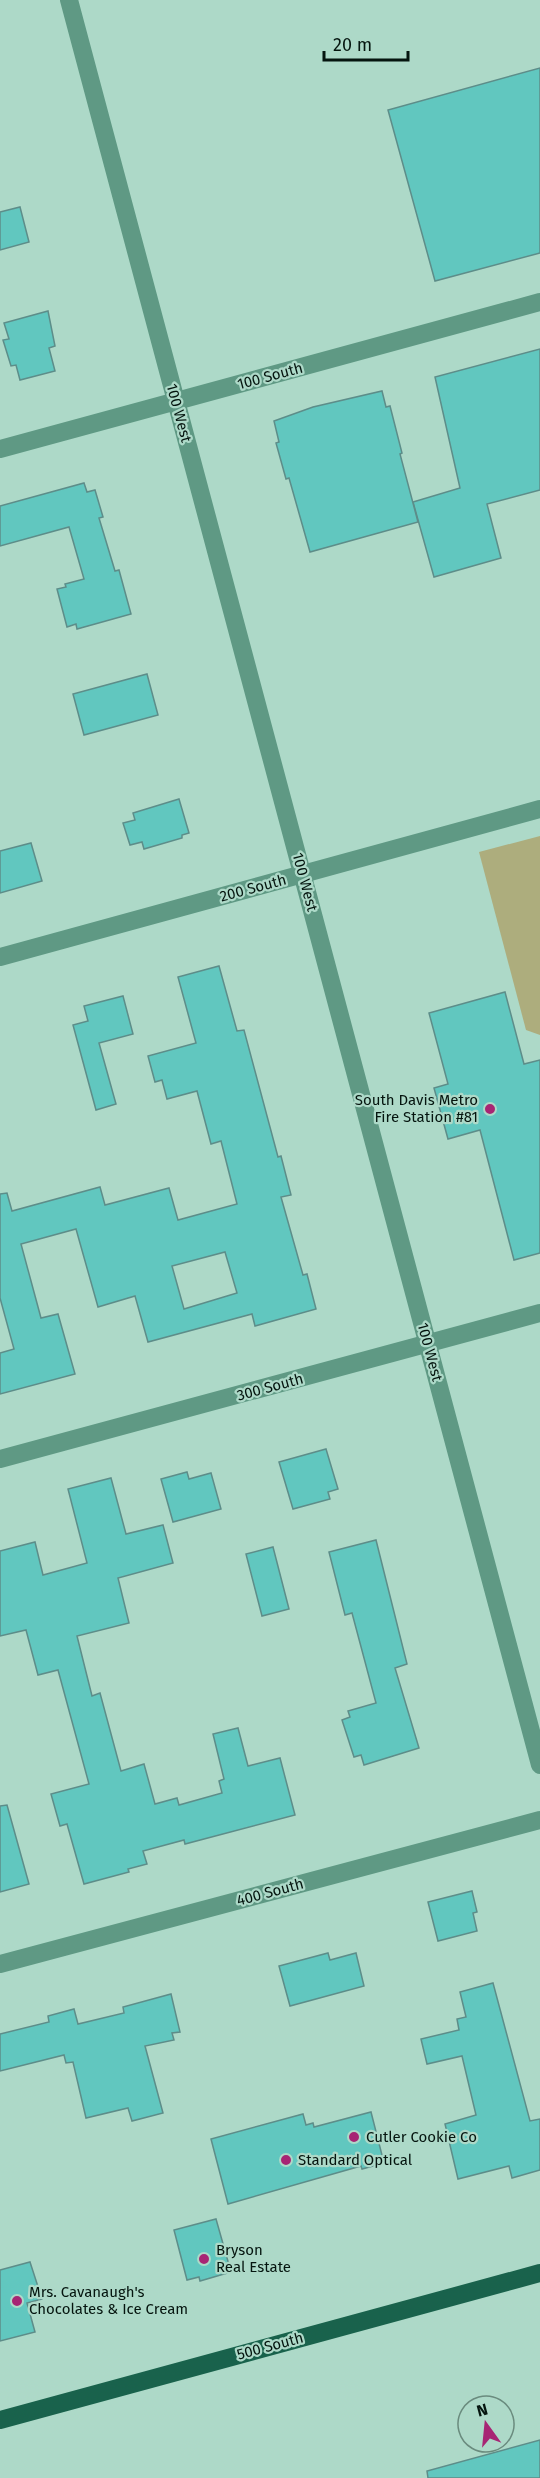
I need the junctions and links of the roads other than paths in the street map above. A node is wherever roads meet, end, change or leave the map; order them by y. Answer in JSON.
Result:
{"nodes":[{"id":1,"x":69,"y":0,"type":"edge"},
{"id":2,"x":540,"y":302,"type":"edge"},
{"id":3,"x":176,"y":402,"type":"junction"},
{"id":4,"x":0,"y":449,"type":"edge"},
{"id":5,"x":540,"y":809,"type":"edge"},
{"id":6,"x":302,"y":874,"type":"junction"},
{"id":7,"x":0,"y":957,"type":"edge"},
{"id":8,"x":540,"y":1313,"type":"edge"},
{"id":9,"x":428,"y":1344,"type":"junction"},
{"id":10,"x":0,"y":1460,"type":"edge"},
{"id":11,"x":540,"y":1765,"type":"edge"},
{"id":12,"x":540,"y":1820,"type":"edge"},
{"id":13,"x":0,"y":1964,"type":"edge"},
{"id":14,"x":540,"y":2273,"type":"edge"},
{"id":15,"x":0,"y":2420,"type":"edge"}],
"edges":[{"from":1,"to":3,"type":"street","name":"100 West"},
{"from":2,"to":3,"type":"street","name":"100 South"},
{"from":3,"to":4,"type":"street","name":"100 South"},
{"from":3,"to":6,"type":"street","name":"100 West"},
{"from":5,"to":6,"type":"street","name":"200 South"},
{"from":6,"to":7,"type":"street","name":"200 South"},
{"from":6,"to":9,"type":"street","name":"100 West"},
{"from":8,"to":9,"type":"street","name":"300 South"},
{"from":9,"to":10,"type":"street","name":"300 South"},
{"from":9,"to":11,"type":"street","name":"100 West"},
{"from":12,"to":13,"type":"street","name":"400 South"},
{"from":14,"to":15,"type":"main road","name":"500 South"}]}
